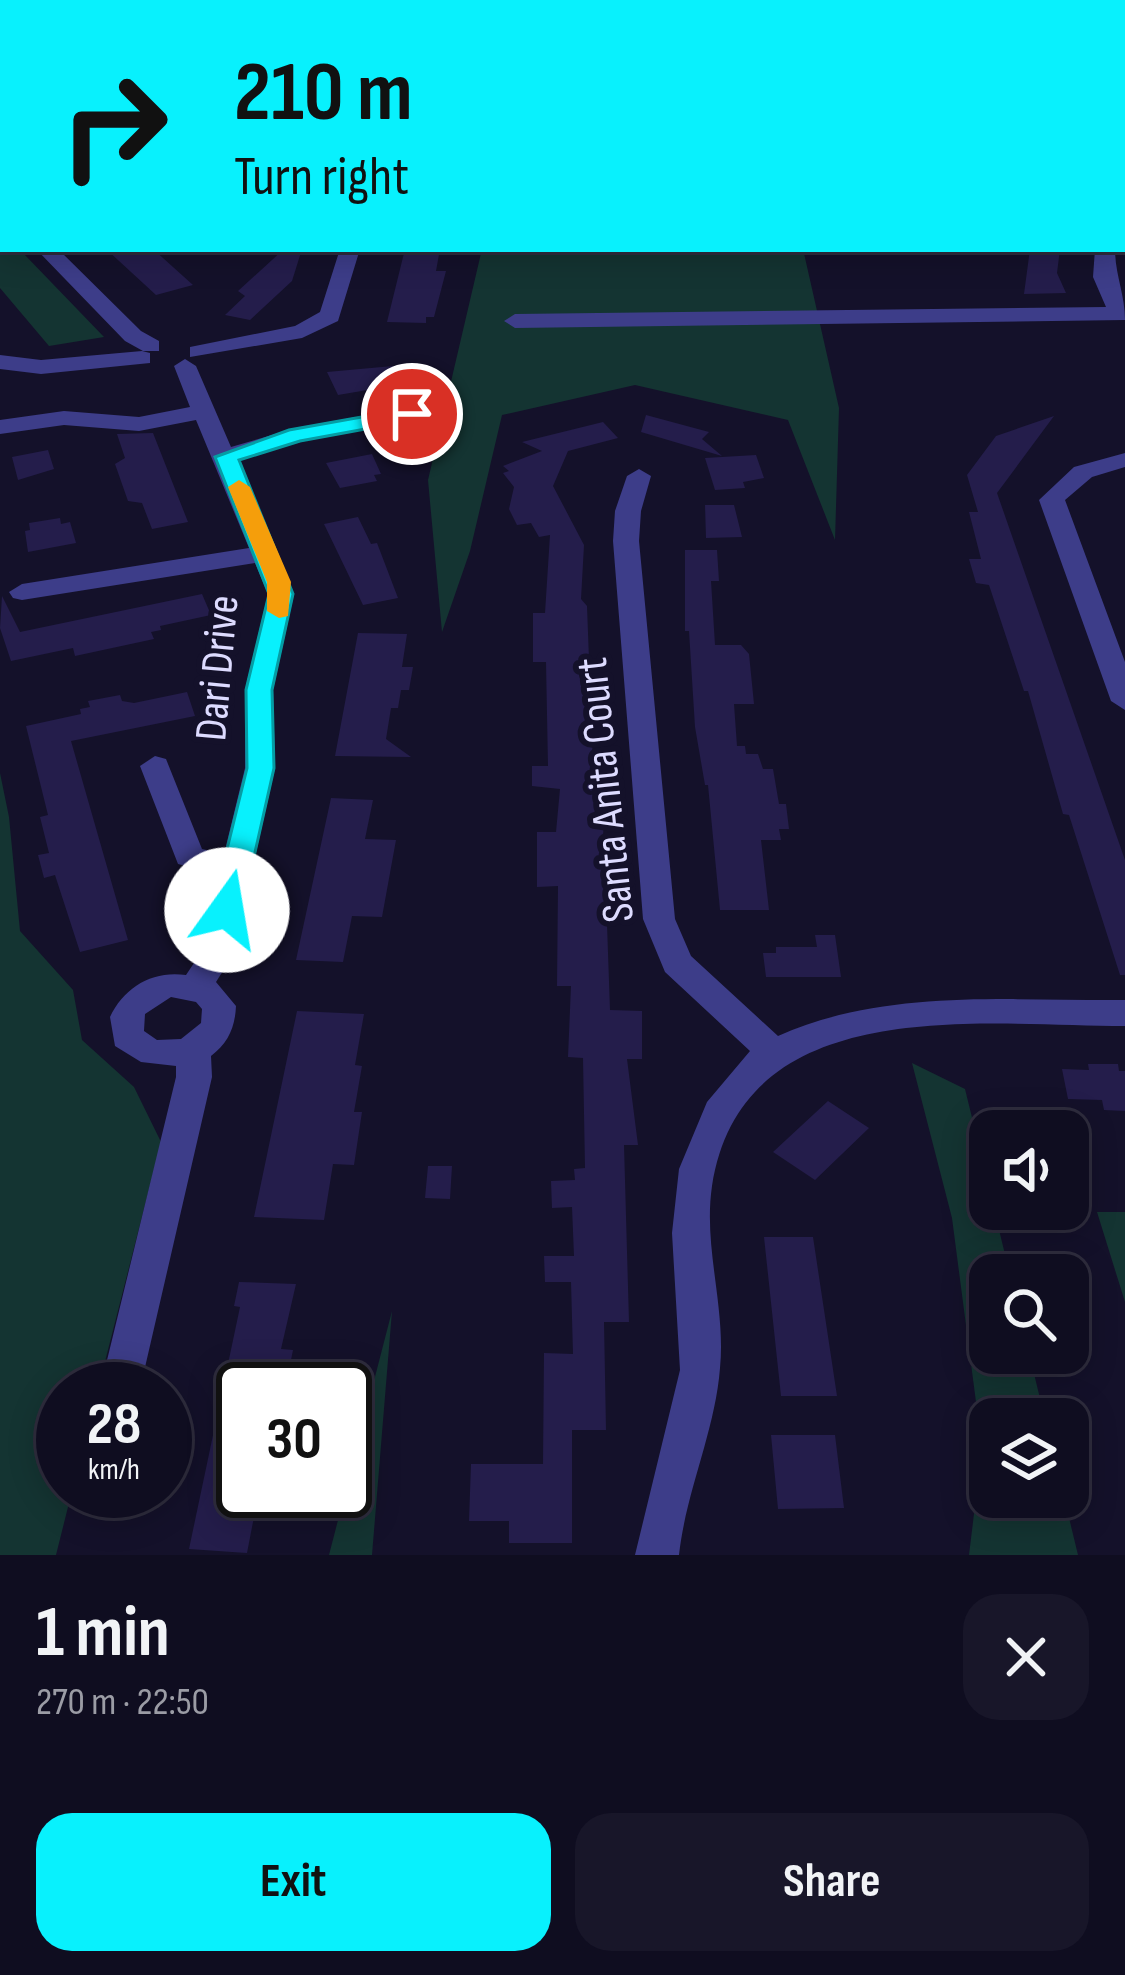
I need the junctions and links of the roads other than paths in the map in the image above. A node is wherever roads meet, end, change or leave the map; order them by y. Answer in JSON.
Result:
{"nodes":[{"id":1,"x":49,"y":252,"type":"edge"},
{"id":2,"x":349,"y":252,"type":"edge"},
{"id":3,"x":1106,"y":252,"type":"edge"},
{"id":4,"x":1123,"y":313,"type":"edge"},
{"id":5,"x":515,"y":321,"type":"dead end"},
{"id":6,"x":147,"y":352,"type":"junction"},
{"id":7,"x":192,"y":359,"type":"junction"},
{"id":8,"x":0,"y":362,"type":"edge"},
{"id":9,"x":207,"y":411,"type":"junction"},
{"id":10,"x":412,"y":414,"type":"dead end"},
{"id":11,"x":0,"y":427,"type":"edge"},
{"id":12,"x":226,"y":457,"type":"junction"},
{"id":13,"x":1125,"y":460,"type":"edge"},
{"id":14,"x":638,"y":476,"type":"dead end"},
{"id":15,"x":267,"y":554,"type":"junction"},
{"id":16,"x":22,"y":592,"type":"dead end"},
{"id":17,"x":1125,"y":701,"type":"edge"},
{"id":18,"x":155,"y":766,"type":"dead end"},
{"id":19,"x":238,"y":865,"type":"junction"},
{"id":20,"x":196,"y":987,"type":"junction"},
{"id":21,"x":1125,"y":1013,"type":"edge"},
{"id":22,"x":193,"y":1049,"type":"junction"},
{"id":23,"x":773,"y":1052,"type":"junction"},
{"id":24,"x":126,"y":1362,"type":"edge"},
{"id":25,"x":657,"y":1555,"type":"edge"}],
"edges":[{"from":1,"to":6,"type":"street"},
{"from":2,"to":7,"type":"street"},
{"from":3,"to":4,"type":"street"},
{"from":4,"to":5,"type":"street"},
{"from":6,"to":7,"type":"street"},
{"from":6,"to":8,"type":"street"},
{"from":7,"to":9,"type":"street","name":"Dari Drive"},
{"from":9,"to":11,"type":"street"},
{"from":9,"to":12,"type":"street","name":"Dari Drive"},
{"from":10,"to":12,"type":"street"},
{"from":12,"to":15,"type":"street","name":"Dari Drive"},
{"from":13,"to":17,"type":"street"},
{"from":14,"to":23,"type":"street","name":"Santa Anita Court"},
{"from":15,"to":16,"type":"street"},
{"from":15,"to":19,"type":"street","name":"Dari Drive"},
{"from":18,"to":19,"type":"street"},
{"from":19,"to":20,"type":"street","name":"Dari Drive"},
{"from":20,"to":22,"type":"street"},
{"from":20,"to":22,"type":"street"},
{"from":21,"to":23,"type":"street"},
{"from":22,"to":24,"type":"street"},
{"from":23,"to":25,"type":"street"}]}
